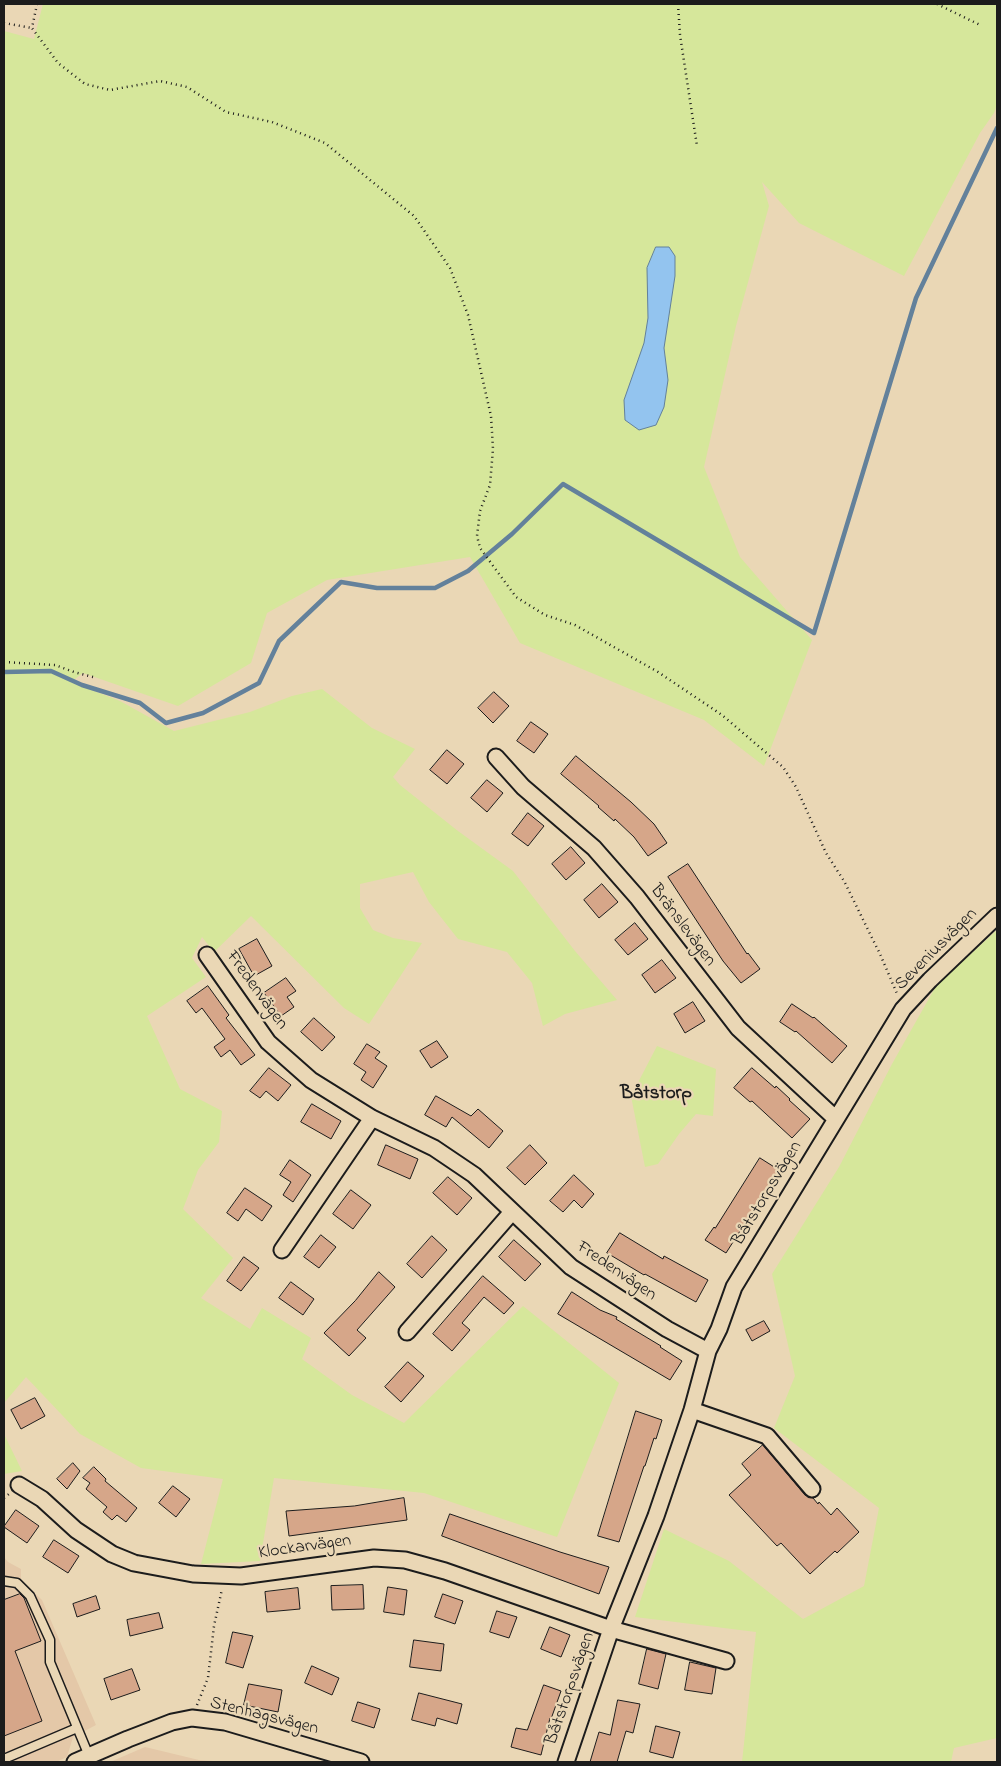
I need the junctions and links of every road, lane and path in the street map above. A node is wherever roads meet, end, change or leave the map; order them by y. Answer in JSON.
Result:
{"nodes":[{"id":1,"x":37,"y":4,"type":"edge"},
{"id":2,"x":678,"y":4,"type":"edge"},
{"id":3,"x":937,"y":4,"type":"edge"},
{"id":4,"x":4,"y":23,"type":"edge"},
{"id":5,"x":980,"y":24,"type":"dead end"},
{"id":6,"x":32,"y":28,"type":"junction"},
{"id":7,"x":697,"y":146,"type":"dead end"},
{"id":8,"x":4,"y":662,"type":"edge"},
{"id":9,"x":93,"y":677,"type":"dead end"},
{"id":10,"x":496,"y":757,"type":"dead end"},
{"id":11,"x":997,"y":916,"type":"edge"},
{"id":12,"x":207,"y":955,"type":"dead end"},
{"id":13,"x":903,"y":1009,"type":"junction"},
{"id":14,"x":372,"y":1118,"type":"junction"},
{"id":15,"x":836,"y":1119,"type":"junction"},
{"id":16,"x":512,"y":1212,"type":"junction"},
{"id":17,"x":282,"y":1250,"type":"dead end"},
{"id":18,"x":407,"y":1332,"type":"dead end"},
{"id":19,"x":708,"y":1351,"type":"junction"},
{"id":20,"x":692,"y":1410,"type":"junction"},
{"id":21,"x":19,"y":1484,"type":"dead end"},
{"id":22,"x":812,"y":1489,"type":"dead end"},
{"id":23,"x":224,"y":1576,"type":"junction"},
{"id":24,"x":4,"y":1581,"type":"edge"},
{"id":25,"x":611,"y":1628,"type":"junction"},
{"id":26,"x":726,"y":1661,"type":"dead end"},
{"id":27,"x":192,"y":1718,"type":"junction"},
{"id":28,"x":77,"y":1728,"type":"junction"},
{"id":29,"x":4,"y":1759,"type":"edge"},
{"id":30,"x":82,"y":1759,"type":"edge"},
{"id":31,"x":361,"y":1762,"type":"edge"},
{"id":32,"x":566,"y":1762,"type":"edge"}],
"edges":[{"from":1,"to":6,"type":"path"},
{"from":2,"to":7,"type":"path"},
{"from":3,"to":5,"type":"path"},
{"from":4,"to":6,"type":"path"},
{"from":6,"to":13,"type":"path"},
{"from":8,"to":9,"type":"path"},
{"from":10,"to":15,"type":"street","name":"Bränslevägen"},
{"from":11,"to":13,"type":"street","name":"Seveniusvägen"},
{"from":12,"to":14,"type":"street","name":"Fredenvägen"},
{"from":13,"to":15,"type":"street","name":"Båtstorpsvägen"},
{"from":14,"to":16,"type":"street","name":"Fredenvägen"},
{"from":14,"to":17,"type":"street"},
{"from":15,"to":19,"type":"street","name":"Båtstorpsvägen"},
{"from":16,"to":18,"type":"street"},
{"from":16,"to":19,"type":"street","name":"Fredenvägen"},
{"from":19,"to":20,"type":"street","name":"Båtstorpsvägen"},
{"from":20,"to":22,"type":"street"},
{"from":20,"to":25,"type":"street","name":"Båtstorpsvägen"},
{"from":21,"to":23,"type":"street","name":"Klockarvägen"},
{"from":23,"to":25,"type":"street","name":"Klockarvägen"},
{"from":23,"to":27,"type":"path"},
{"from":24,"to":28,"type":"lane"},
{"from":25,"to":26,"type":"street","name":"Båtstorpsvägen"},
{"from":25,"to":32,"type":"street","name":"Båtstorpsvägen"},
{"from":27,"to":30,"type":"street","name":"Stenhagsvägen"},
{"from":27,"to":31,"type":"street","name":"Stenhagsvägen"},
{"from":28,"to":29,"type":"lane"},
{"from":28,"to":30,"type":"lane"}]}
